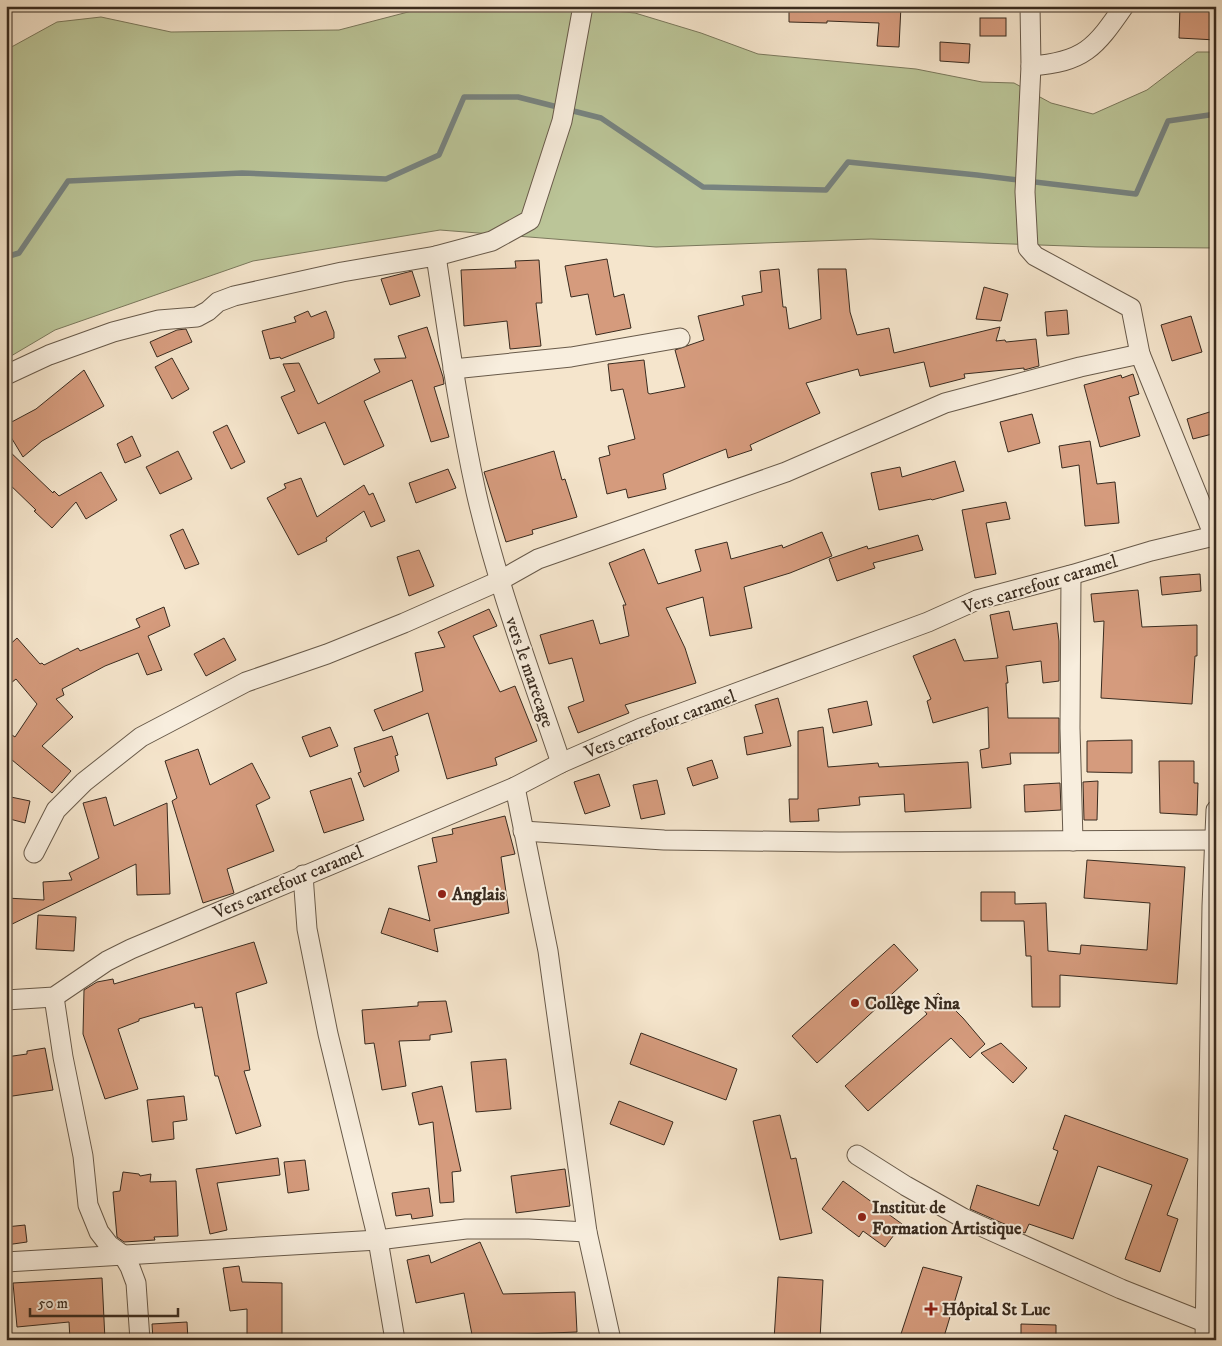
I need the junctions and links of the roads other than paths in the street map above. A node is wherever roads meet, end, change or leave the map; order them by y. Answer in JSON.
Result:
{"nodes":[{"id":1,"x":584,"y":6,"type":"edge"},
{"id":2,"x":1030,"y":6,"type":"edge"},
{"id":3,"x":1124,"y":6,"type":"edge"},
{"id":4,"x":1031,"y":66,"type":"junction"},
{"id":5,"x":436,"y":256,"type":"junction"},
{"id":6,"x":680,"y":338,"type":"dead end"},
{"id":7,"x":1140,"y":354,"type":"junction"},
{"id":8,"x":453,"y":370,"type":"junction"},
{"id":9,"x":6,"y":375,"type":"edge"},
{"id":10,"x":1215,"y":536,"type":"edge"},
{"id":11,"x":1071,"y":575,"type":"junction"},
{"id":12,"x":500,"y":581,"type":"junction"},
{"id":13,"x":561,"y":763,"type":"junction"},
{"id":14,"x":515,"y":787,"type":"junction"},
{"id":15,"x":1216,"y":810,"type":"edge"},
{"id":16,"x":523,"y":831,"type":"junction"},
{"id":17,"x":1214,"y":840,"type":"junction"},
{"id":18,"x":1073,"y":841,"type":"junction"},
{"id":19,"x":34,"y":853,"type":"dead end"},
{"id":20,"x":303,"y":875,"type":"junction"},
{"id":21,"x":1213,"y":985,"type":"edge"},
{"id":22,"x":54,"y":997,"type":"junction"},
{"id":23,"x":6,"y":1000,"type":"edge"},
{"id":24,"x":857,"y":1155,"type":"dead end"},
{"id":25,"x":587,"y":1232,"type":"junction"},
{"id":26,"x":378,"y":1240,"type":"junction"},
{"id":27,"x":123,"y":1255,"type":"junction"},
{"id":28,"x":6,"y":1262,"type":"edge"},
{"id":29,"x":1210,"y":1301,"type":"edge"},
{"id":30,"x":1205,"y":1331,"type":"edge"},
{"id":31,"x":140,"y":1340,"type":"edge"},
{"id":32,"x":395,"y":1340,"type":"edge"},
{"id":33,"x":611,"y":1340,"type":"edge"}],
"edges":[{"from":1,"to":5,"type":"street"},
{"from":2,"to":4,"type":"street"},
{"from":3,"to":4,"type":"street"},
{"from":4,"to":7,"type":"street","name":"Vers carrefour caramel"},
{"from":5,"to":8,"type":"street","name":"vers le marecage"},
{"from":5,"to":9,"type":"street"},
{"from":6,"to":8,"type":"street"},
{"from":7,"to":10,"type":"street","name":"Vers carrefour caramel"},
{"from":7,"to":12,"type":"street"},
{"from":8,"to":12,"type":"street","name":"vers le marecage"},
{"from":10,"to":11,"type":"street","name":"Vers carrefour caramel"},
{"from":11,"to":13,"type":"street","name":"Vers carrefour caramel"},
{"from":11,"to":18,"type":"street"},
{"from":12,"to":13,"type":"street","name":"vers le marecage"},
{"from":12,"to":19,"type":"street"},
{"from":13,"to":14,"type":"street","name":"Vers carrefour caramel"},
{"from":14,"to":16,"type":"street"},
{"from":14,"to":20,"type":"street","name":"Vers carrefour caramel"},
{"from":15,"to":17,"type":"street"},
{"from":16,"to":18,"type":"street"},
{"from":16,"to":25,"type":"street"},
{"from":17,"to":18,"type":"street"},
{"from":17,"to":21,"type":"street"},
{"from":20,"to":22,"type":"street","name":"Vers carrefour caramel"},
{"from":20,"to":26,"type":"street"},
{"from":21,"to":29,"type":"street"},
{"from":22,"to":23,"type":"street"},
{"from":22,"to":27,"type":"street"},
{"from":24,"to":30,"type":"street"},
{"from":25,"to":26,"type":"street"},
{"from":25,"to":33,"type":"street"},
{"from":26,"to":27,"type":"street"},
{"from":26,"to":32,"type":"street"},
{"from":27,"to":28,"type":"street"},
{"from":27,"to":31,"type":"street"},
{"from":29,"to":30,"type":"street"}]}
